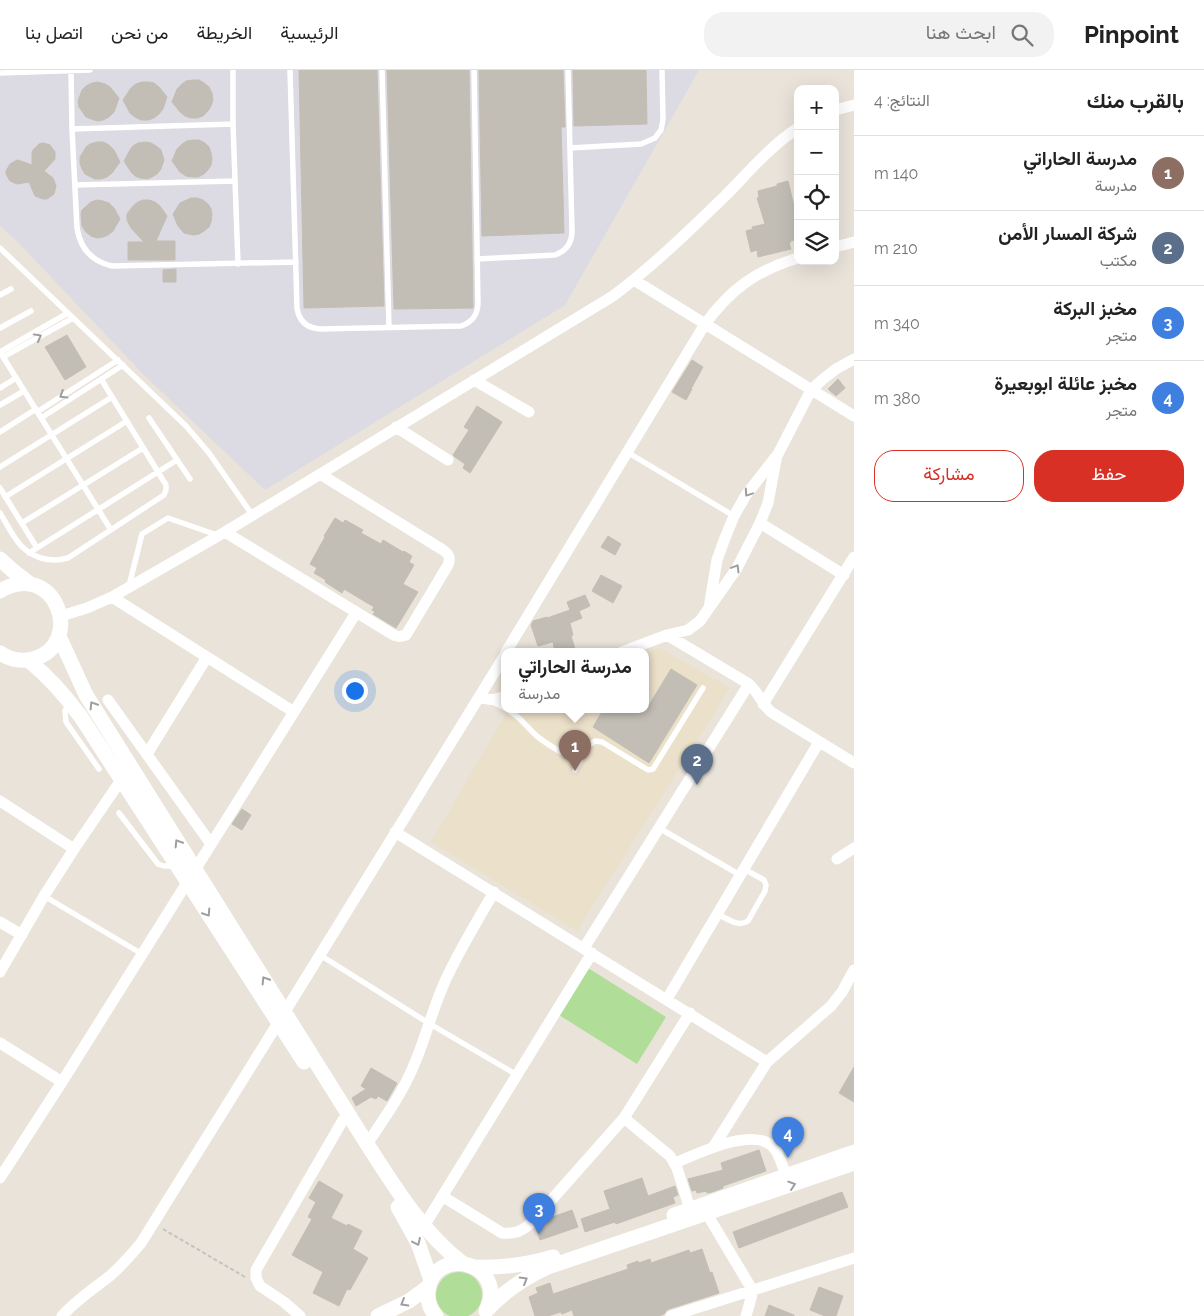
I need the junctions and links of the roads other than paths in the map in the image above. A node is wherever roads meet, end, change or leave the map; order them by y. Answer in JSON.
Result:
{"nodes":[{"id":1,"x":90,"y":70,"type":"edge"},
{"id":2,"x":233,"y":70,"type":"edge"},
{"id":3,"x":290,"y":70,"type":"edge"},
{"id":4,"x":382,"y":70,"type":"edge"},
{"id":5,"x":474,"y":70,"type":"edge"},
{"id":6,"x":568,"y":70,"type":"edge"},
{"id":7,"x":662,"y":70,"type":"edge"},
{"id":8,"x":49,"y":71,"type":"edge"},
{"id":9,"x":71,"y":71,"type":"edge"},
{"id":10,"x":0,"y":73,"type":"edge"},
{"id":11,"x":854,"y":105,"type":"edge"},
{"id":12,"x":839,"y":109,"type":"edge"},
{"id":13,"x":233,"y":124,"type":"junction"},
{"id":14,"x":72,"y":129,"type":"junction"},
{"id":15,"x":796,"y":130,"type":"edge"},
{"id":16,"x":570,"y":148,"type":"junction"},
{"id":17,"x":235,"y":180,"type":"junction"},
{"id":18,"x":75,"y":185,"type":"junction"},
{"id":19,"x":854,"y":242,"type":"edge"},
{"id":20,"x":839,"y":246,"type":"edge"},
{"id":21,"x":0,"y":248,"type":"edge"},
{"id":22,"x":794,"y":259,"type":"edge"},
{"id":23,"x":478,"y":260,"type":"junction"},
{"id":24,"x":296,"y":262,"type":"junction"},
{"id":25,"x":238,"y":264,"type":"junction"},
{"id":26,"x":634,"y":280,"type":"junction"},
{"id":27,"x":11,"y":289,"type":"dead end"},
{"id":28,"x":0,"y":296,"type":"edge"},
{"id":29,"x":32,"y":311,"type":"dead end"},
{"id":30,"x":68,"y":313,"type":"junction"},
{"id":31,"x":73,"y":318,"type":"junction"},
{"id":32,"x":705,"y":324,"type":"junction"},
{"id":33,"x":0,"y":328,"type":"edge"},
{"id":34,"x":389,"y":328,"type":"junction"},
{"id":35,"x":2,"y":357,"type":"edge"},
{"id":36,"x":854,"y":359,"type":"edge"},
{"id":37,"x":118,"y":360,"type":"junction"},
{"id":38,"x":123,"y":365,"type":"junction"},
{"id":39,"x":16,"y":378,"type":"junction"},
{"id":40,"x":101,"y":379,"type":"junction"},
{"id":41,"x":474,"y":380,"type":"junction"},
{"id":42,"x":0,"y":388,"type":"edge"},
{"id":43,"x":811,"y":390,"type":"junction"},
{"id":44,"x":24,"y":391,"type":"junction"},
{"id":45,"x":112,"y":397,"type":"junction"},
{"id":46,"x":0,"y":406,"type":"edge"},
{"id":47,"x":36,"y":410,"type":"junction"},
{"id":48,"x":529,"y":412,"type":"dead end"},
{"id":49,"x":854,"y":416,"type":"edge"},
{"id":50,"x":41,"y":418,"type":"junction"},
{"id":51,"x":149,"y":418,"type":"dead end"},
{"id":52,"x":127,"y":421,"type":"junction"},
{"id":53,"x":396,"y":427,"type":"junction"},
{"id":54,"x":0,"y":432,"type":"edge"},
{"id":55,"x":52,"y":435,"type":"junction"},
{"id":56,"x":143,"y":448,"type":"junction"},
{"id":57,"x":627,"y":452,"type":"junction"},
{"id":58,"x":778,"y":454,"type":"junction"},
{"id":59,"x":66,"y":459,"type":"junction"},
{"id":60,"x":177,"y":460,"type":"junction"},
{"id":61,"x":448,"y":460,"type":"dead end"},
{"id":62,"x":0,"y":467,"type":"edge"},
{"id":63,"x":158,"y":471,"type":"junction"},
{"id":64,"x":320,"y":474,"type":"junction"},
{"id":65,"x":190,"y":479,"type":"dead end"},
{"id":66,"x":83,"y":485,"type":"junction"},
{"id":67,"x":0,"y":488,"type":"edge"},
{"id":68,"x":5,"y":497,"type":"junction"},
{"id":69,"x":98,"y":510,"type":"junction"},
{"id":70,"x":0,"y":513,"type":"edge"},
{"id":71,"x":253,"y":516,"type":"junction"},
{"id":72,"x":734,"y":516,"type":"junction"},
{"id":73,"x":22,"y":523,"type":"junction"},
{"id":74,"x":760,"y":523,"type":"junction"},
{"id":75,"x":111,"y":530,"type":"junction"},
{"id":76,"x":222,"y":534,"type":"junction"},
{"id":77,"x":37,"y":548,"type":"junction"},
{"id":78,"x":29,"y":553,"type":"junction"},
{"id":79,"x":854,"y":557,"type":"edge"},
{"id":80,"x":0,"y":559,"type":"edge"},
{"id":81,"x":844,"y":575,"type":"junction"},
{"id":82,"x":30,"y":584,"type":"junction"},
{"id":83,"x":129,"y":588,"type":"junction"},
{"id":84,"x":0,"y":591,"type":"edge"},
{"id":85,"x":112,"y":597,"type":"junction"},
{"id":86,"x":709,"y":608,"type":"junction"},
{"id":87,"x":356,"y":613,"type":"junction"},
{"id":88,"x":61,"y":616,"type":"junction"},
{"id":89,"x":58,"y":636,"type":"junction"},
{"id":90,"x":667,"y":636,"type":"junction"},
{"id":91,"x":509,"y":648,"type":"edge"},
{"id":92,"x":633,"y":648,"type":"edge"},
{"id":93,"x":0,"y":653,"type":"edge"},
{"id":94,"x":207,"y":657,"type":"junction"},
{"id":95,"x":28,"y":660,"type":"junction"},
{"id":96,"x":501,"y":663,"type":"edge"},
{"id":97,"x":748,"y":684,"type":"junction"},
{"id":98,"x":703,"y":688,"type":"dead end"},
{"id":99,"x":501,"y":697,"type":"edge"},
{"id":100,"x":484,"y":699,"type":"junction"},
{"id":101,"x":108,"y":700,"type":"dead end"},
{"id":102,"x":70,"y":702,"type":"junction"},
{"id":103,"x":764,"y":704,"type":"junction"},
{"id":104,"x":501,"y":706,"type":"edge"},
{"id":105,"x":294,"y":712,"type":"junction"},
{"id":106,"x":514,"y":713,"type":"edge"},
{"id":107,"x":819,"y":742,"type":"junction"},
{"id":108,"x":147,"y":754,"type":"junction"},
{"id":109,"x":579,"y":762,"type":"junction"},
{"id":110,"x":854,"y":763,"type":"edge"},
{"id":111,"x":99,"y":769,"type":"dead end"},
{"id":112,"x":575,"y":770,"type":"dead end"},
{"id":113,"x":121,"y":780,"type":"junction"},
{"id":114,"x":0,"y":801,"type":"edge"},
{"id":115,"x":120,"y":813,"type":"dead end"},
{"id":116,"x":659,"y":828,"type":"junction"},
{"id":117,"x":395,"y":832,"type":"junction"},
{"id":118,"x":211,"y":844,"type":"junction"},
{"id":119,"x":854,"y":848,"type":"edge"},
{"id":120,"x":74,"y":849,"type":"junction"},
{"id":121,"x":837,"y":859,"type":"dead end"},
{"id":122,"x":176,"y":866,"type":"junction"},
{"id":123,"x":742,"y":872,"type":"junction"},
{"id":124,"x":191,"y":876,"type":"junction"},
{"id":125,"x":494,"y":892,"type":"junction"},
{"id":126,"x":44,"y":896,"type":"junction"},
{"id":127,"x":717,"y":914,"type":"junction"},
{"id":128,"x":0,"y":922,"type":"edge"},
{"id":129,"x":22,"y":934,"type":"junction"},
{"id":130,"x":588,"y":951,"type":"junction"},
{"id":131,"x":142,"y":954,"type":"junction"},
{"id":132,"x":320,"y":955,"type":"junction"},
{"id":133,"x":854,"y":970,"type":"edge"},
{"id":134,"x":0,"y":972,"type":"edge"},
{"id":135,"x":666,"y":999,"type":"junction"},
{"id":136,"x":690,"y":1014,"type":"junction"},
{"id":137,"x":282,"y":1017,"type":"junction"},
{"id":138,"x":430,"y":1024,"type":"junction"},
{"id":139,"x":0,"y":1043,"type":"edge"},
{"id":140,"x":768,"y":1062,"type":"junction"},
{"id":141,"x":517,"y":1075,"type":"junction"},
{"id":142,"x":62,"y":1082,"type":"junction"},
{"id":143,"x":624,"y":1118,"type":"junction"},
{"id":144,"x":343,"y":1120,"type":"junction"},
{"id":145,"x":367,"y":1144,"type":"junction"},
{"id":146,"x":714,"y":1146,"type":"junction"},
{"id":147,"x":854,"y":1152,"type":"edge"},
{"id":148,"x":675,"y":1163,"type":"junction"},
{"id":149,"x":854,"y":1163,"type":"edge"},
{"id":150,"x":786,"y":1175,"type":"junction"},
{"id":151,"x":0,"y":1178,"type":"edge"},
{"id":152,"x":442,"y":1196,"type":"junction"},
{"id":153,"x":690,"y":1209,"type":"junction"},
{"id":154,"x":707,"y":1214,"type":"junction"},
{"id":155,"x":424,"y":1226,"type":"junction"},
{"id":156,"x":854,"y":1258,"type":"edge"},
{"id":157,"x":469,"y":1265,"type":"junction"},
{"id":158,"x":430,"y":1284,"type":"junction"},
{"id":159,"x":753,"y":1290,"type":"junction"},
{"id":160,"x":485,"y":1314,"type":"edge"},
{"id":161,"x":62,"y":1316,"type":"edge"},
{"id":162,"x":300,"y":1316,"type":"edge"},
{"id":163,"x":378,"y":1316,"type":"edge"},
{"id":164,"x":436,"y":1316,"type":"edge"},
{"id":165,"x":671,"y":1316,"type":"edge"},
{"id":166,"x":746,"y":1316,"type":"edge"}],
"edges":[{"from":1,"to":9,"type":"lane"},
{"from":2,"to":13,"type":"lane"},
{"from":3,"to":24,"type":"lane"},
{"from":4,"to":34,"type":"lane"},
{"from":5,"to":23,"type":"lane"},
{"from":6,"to":16,"type":"lane"},
{"from":7,"to":16,"type":"lane"},
{"from":8,"to":9,"type":"lane"},
{"from":8,"to":10,"type":"lane"},
{"from":9,"to":14,"type":"lane"},
{"from":11,"to":12,"type":"street"},
{"from":13,"to":14,"type":"lane"},
{"from":13,"to":17,"type":"lane"},
{"from":14,"to":18,"type":"lane"},
{"from":15,"to":26,"type":"street"},
{"from":16,"to":23,"type":"lane"},
{"from":17,"to":18,"type":"lane"},
{"from":17,"to":25,"type":"lane"},
{"from":18,"to":25,"type":"lane"},
{"from":19,"to":20,"type":"street"},
{"from":21,"to":30,"type":"lane"},
{"from":22,"to":32,"type":"street"},
{"from":23,"to":34,"type":"lane"},
{"from":24,"to":25,"type":"lane"},
{"from":24,"to":34,"type":"lane"},
{"from":26,"to":32,"type":"street"},
{"from":26,"to":41,"type":"street"},
{"from":27,"to":28,"type":"lane"},
{"from":29,"to":33,"type":"lane"},
{"from":30,"to":31,"type":"lane"},
{"from":30,"to":35,"type":"lane"},
{"from":35,"to":31,"type":"lane","one_way":true},
{"from":31,"to":37,"type":"lane"},
{"from":32,"to":43,"type":"street"},
{"from":32,"to":57,"type":"street"},
{"from":35,"to":39,"type":"lane"},
{"from":36,"to":43,"type":"street"},
{"from":37,"to":38,"type":"lane"},
{"from":37,"to":47,"type":"lane","one_way":true},
{"from":38,"to":40,"type":"lane"},
{"from":38,"to":71,"type":"lane"},
{"from":39,"to":42,"type":"lane"},
{"from":39,"to":44,"type":"lane"},
{"from":40,"to":45,"type":"lane"},
{"from":40,"to":50,"type":"lane"},
{"from":41,"to":48,"type":"street"},
{"from":41,"to":53,"type":"street"},
{"from":43,"to":49,"type":"street"},
{"from":43,"to":58,"type":"street"},
{"from":44,"to":46,"type":"lane"},
{"from":44,"to":47,"type":"lane"},
{"from":45,"to":52,"type":"lane"},
{"from":45,"to":55,"type":"lane"},
{"from":47,"to":50,"type":"lane"},
{"from":47,"to":54,"type":"lane"},
{"from":50,"to":55,"type":"lane"},
{"from":51,"to":60,"type":"lane"},
{"from":52,"to":56,"type":"lane"},
{"from":52,"to":59,"type":"lane"},
{"from":53,"to":61,"type":"street"},
{"from":53,"to":64,"type":"street"},
{"from":55,"to":59,"type":"lane"},
{"from":55,"to":62,"type":"lane"},
{"from":56,"to":63,"type":"lane"},
{"from":56,"to":66,"type":"lane"},
{"from":57,"to":72,"type":"lane"},
{"from":57,"to":91,"type":"street"},
{"from":58,"to":72,"type":"street","one_way":true},
{"from":58,"to":74,"type":"street"},
{"from":59,"to":66,"type":"lane"},
{"from":59,"to":68,"type":"lane"},
{"from":60,"to":63,"type":"lane"},
{"from":60,"to":65,"type":"lane"},
{"from":63,"to":69,"type":"lane"},
{"from":63,"to":75,"type":"lane"},
{"from":64,"to":71,"type":"street"},
{"from":64,"to":87,"type":"street"},
{"from":66,"to":69,"type":"lane"},
{"from":66,"to":73,"type":"lane"},
{"from":67,"to":68,"type":"lane"},
{"from":68,"to":73,"type":"lane"},
{"from":69,"to":75,"type":"lane"},
{"from":69,"to":77,"type":"lane"},
{"from":70,"to":78,"type":"lane"},
{"from":71,"to":76,"type":"street"},
{"from":72,"to":86,"type":"street"},
{"from":73,"to":77,"type":"lane"},
{"from":74,"to":81,"type":"street"},
{"from":86,"to":74,"type":"street","one_way":true},
{"from":75,"to":78,"type":"lane"},
{"from":76,"to":83,"type":"street"},
{"from":76,"to":83,"type":"lane"},
{"from":76,"to":87,"type":"street"},
{"from":77,"to":78,"type":"lane"},
{"from":79,"to":81,"type":"street"},
{"from":80,"to":82,"type":"street"},
{"from":81,"to":103,"type":"street"},
{"from":82,"to":84,"type":"street"},
{"from":82,"to":88,"type":"street"},
{"from":83,"to":85,"type":"street"},
{"from":85,"to":88,"type":"street"},
{"from":85,"to":94,"type":"street"},
{"from":86,"to":90,"type":"street"},
{"from":87,"to":105,"type":"street"},
{"from":88,"to":89,"type":"street"},
{"from":89,"to":95,"type":"street"},
{"from":124,"to":89,"type":"street","one_way":true},
{"from":90,"to":92,"type":"street"},
{"from":90,"to":97,"type":"street"},
{"from":93,"to":95,"type":"street"},
{"from":94,"to":105,"type":"street"},
{"from":94,"to":108,"type":"street"},
{"from":95,"to":102,"type":"street"},
{"from":96,"to":100,"type":"street"},
{"from":97,"to":103,"type":"street"},
{"from":97,"to":116,"type":"street"},
{"from":98,"to":109,"type":"lane"},
{"from":99,"to":100,"type":"street"},
{"from":100,"to":104,"type":"lane"},
{"from":100,"to":117,"type":"street"},
{"from":101,"to":108,"type":"street"},
{"from":102,"to":111,"type":"lane"},
{"from":102,"to":113,"type":"street"},
{"from":103,"to":107,"type":"street"},
{"from":105,"to":118,"type":"street"},
{"from":106,"to":109,"type":"lane"},
{"from":107,"to":110,"type":"street"},
{"from":107,"to":123,"type":"street"},
{"from":108,"to":118,"type":"street"},
{"from":109,"to":112,"type":"lane"},
{"from":113,"to":120,"type":"street"},
{"from":113,"to":122,"type":"street"},
{"from":114,"to":120,"type":"street"},
{"from":115,"to":122,"type":"lane"},
{"from":116,"to":123,"type":"lane"},
{"from":116,"to":130,"type":"street"},
{"from":117,"to":125,"type":"street"},
{"from":117,"to":132,"type":"street"},
{"from":118,"to":124,"type":"street"},
{"from":119,"to":121,"type":"street"},
{"from":120,"to":126,"type":"street"},
{"from":122,"to":124,"type":"street"},
{"from":123,"to":127,"type":"street"},
{"from":123,"to":127,"type":"lane"},
{"from":124,"to":131,"type":"street"},
{"from":124,"to":137,"type":"street"},
{"from":125,"to":130,"type":"street"},
{"from":125,"to":138,"type":"street"},
{"from":126,"to":129,"type":"street"},
{"from":126,"to":131,"type":"lane"},
{"from":127,"to":135,"type":"street"},
{"from":128,"to":129,"type":"street"},
{"from":129,"to":134,"type":"street"},
{"from":130,"to":135,"type":"street"},
{"from":130,"to":141,"type":"street"},
{"from":131,"to":142,"type":"street"},
{"from":132,"to":137,"type":"street"},
{"from":132,"to":138,"type":"lane"},
{"from":133,"to":140,"type":"street"},
{"from":135,"to":136,"type":"street"},
{"from":136,"to":140,"type":"street"},
{"from":136,"to":143,"type":"street"},
{"from":137,"to":144,"type":"street"},
{"from":137,"to":145,"type":"street"},
{"from":137,"to":161,"type":"street"},
{"from":138,"to":141,"type":"lane"},
{"from":138,"to":145,"type":"street"},
{"from":139,"to":142,"type":"street"},
{"from":140,"to":146,"type":"street"},
{"from":141,"to":152,"type":"street"},
{"from":142,"to":151,"type":"street"},
{"from":143,"to":148,"type":"street"},
{"from":143,"to":152,"type":"street"},
{"from":144,"to":158,"type":"street","one_way":true},
{"from":144,"to":162,"type":"street"},
{"from":145,"to":155,"type":"street"},
{"from":146,"to":148,"type":"street"},
{"from":146,"to":150,"type":"street"},
{"from":147,"to":150,"type":"street"},
{"from":148,"to":153,"type":"street"},
{"from":154,"to":149,"type":"street","one_way":true},
{"from":150,"to":153,"type":"street"},
{"from":152,"to":155,"type":"street"},
{"from":153,"to":157,"type":"street"},
{"from":154,"to":159,"type":"street"},
{"from":160,"to":154,"type":"street","one_way":true},
{"from":155,"to":157,"type":"street"},
{"from":156,"to":159,"type":"street"},
{"from":157,"to":158,"type":"street"},
{"from":157,"to":160,"type":"street"},
{"from":158,"to":163,"type":"street","one_way":true},
{"from":158,"to":164,"type":"street"},
{"from":159,"to":165,"type":"street"},
{"from":159,"to":166,"type":"street"}]}
